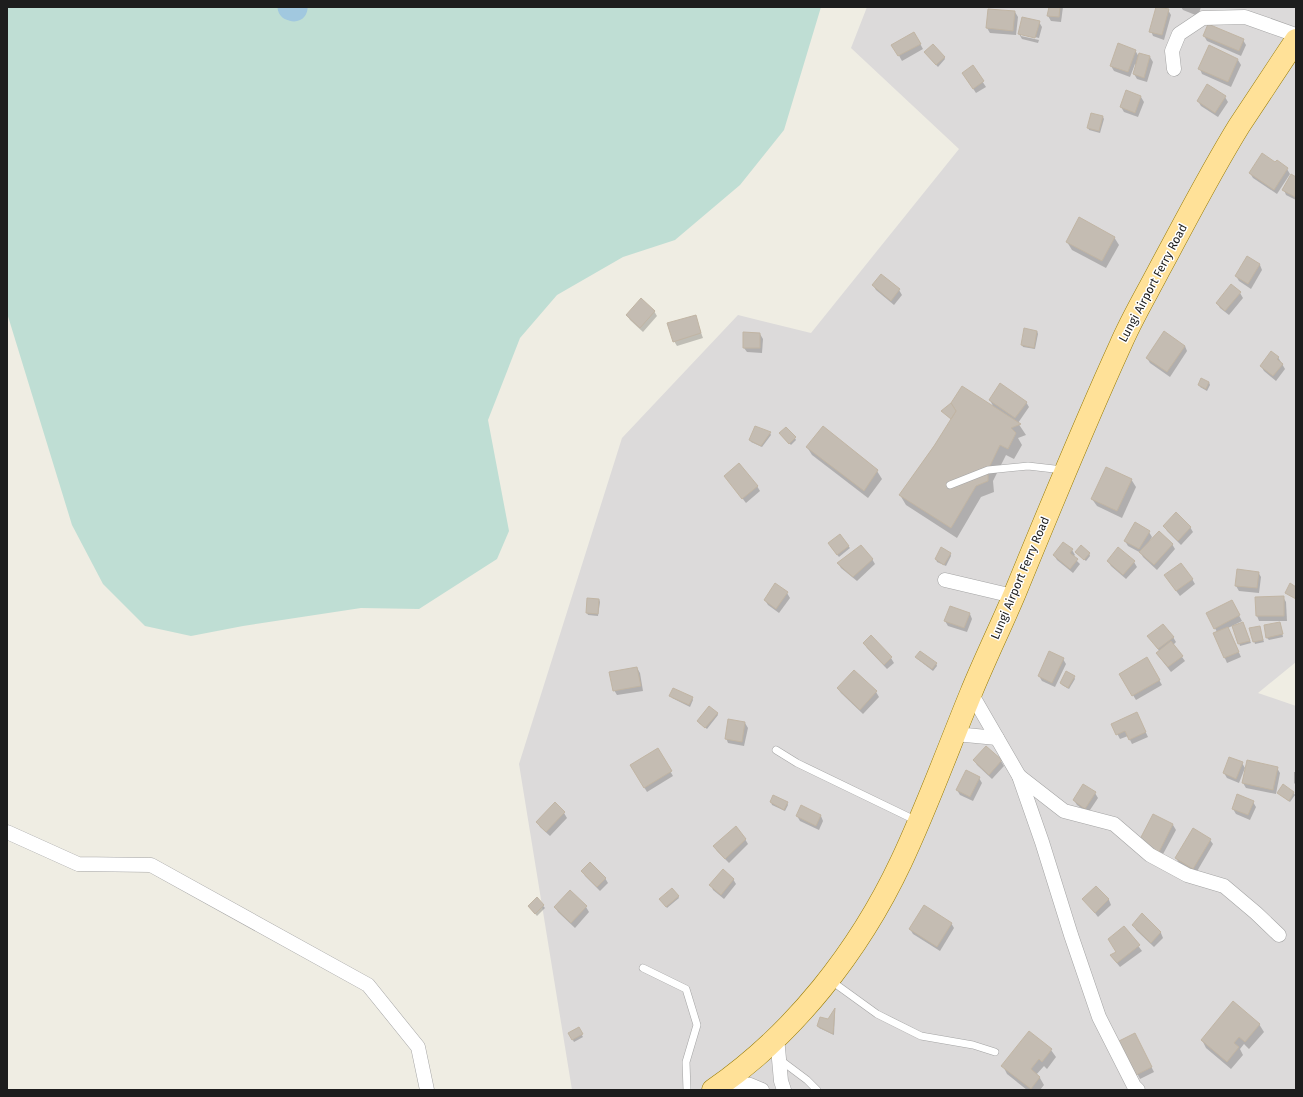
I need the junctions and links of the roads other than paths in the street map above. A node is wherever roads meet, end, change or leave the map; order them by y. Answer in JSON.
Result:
{"nodes":[{"id":1,"x":1296,"y":35,"type":"edge"},
{"id":2,"x":1296,"y":40,"type":"edge"},
{"id":3,"x":1174,"y":69,"type":"dead end"},
{"id":4,"x":1065,"y":470,"type":"junction"},
{"id":5,"x":950,"y":485,"type":"dead end"},
{"id":6,"x":945,"y":580,"type":"dead end"},
{"id":7,"x":1014,"y":596,"type":"junction"},
{"id":8,"x":971,"y":693,"type":"junction"},
{"id":9,"x":955,"y":734,"type":"junction"},
{"id":10,"x":996,"y":738,"type":"junction"},
{"id":11,"x":776,"y":750,"type":"dead end"},
{"id":12,"x":1019,"y":776,"type":"junction"},
{"id":13,"x":919,"y":822,"type":"junction"},
{"id":14,"x":7,"y":832,"type":"edge"},
{"id":15,"x":1279,"y":935,"type":"dead end"},
{"id":16,"x":643,"y":968,"type":"dead end"},
{"id":17,"x":828,"y":979,"type":"junction"},
{"id":18,"x":777,"y":1037,"type":"junction"},
{"id":19,"x":995,"y":1052,"type":"dead end"},
{"id":20,"x":779,"y":1059,"type":"junction"},
{"id":21,"x":719,"y":1086,"type":"edge"},
{"id":22,"x":1135,"y":1089,"type":"edge"},
{"id":23,"x":427,"y":1090,"type":"edge"},
{"id":24,"x":687,"y":1090,"type":"edge"},
{"id":25,"x":762,"y":1090,"type":"edge"},
{"id":26,"x":784,"y":1090,"type":"edge"},
{"id":27,"x":818,"y":1090,"type":"edge"}],
"edges":[{"from":1,"to":3,"type":"street"},
{"from":2,"to":4,"type":"main road","name":"Lungi Airport Ferry Road"},
{"from":4,"to":5,"type":"lane"},
{"from":4,"to":7,"type":"main road","name":"Lungi Airport Ferry Road"},
{"from":6,"to":7,"type":"street"},
{"from":7,"to":8,"type":"main road","name":"Lungi Airport Ferry Road"},
{"from":8,"to":9,"type":"main road","name":"Lungi Airport Ferry Road"},
{"from":8,"to":10,"type":"street"},
{"from":9,"to":10,"type":"street"},
{"from":9,"to":13,"type":"main road","name":"Lungi Airport Ferry Road"},
{"from":10,"to":12,"type":"street"},
{"from":11,"to":13,"type":"lane"},
{"from":12,"to":15,"type":"street"},
{"from":12,"to":22,"type":"street"},
{"from":13,"to":17,"type":"main road","name":"Lungi Airport Ferry Road"},
{"from":14,"to":23,"type":"street"},
{"from":16,"to":24,"type":"lane"},
{"from":17,"to":18,"type":"main road","name":"Lungi Airport Ferry Road"},
{"from":17,"to":19,"type":"lane"},
{"from":18,"to":20,"type":"street"},
{"from":18,"to":21,"type":"main road","name":"Lungi Airport Ferry Road"},
{"from":20,"to":26,"type":"street"},
{"from":20,"to":27,"type":"lane"},
{"from":21,"to":25,"type":"street"}]}
